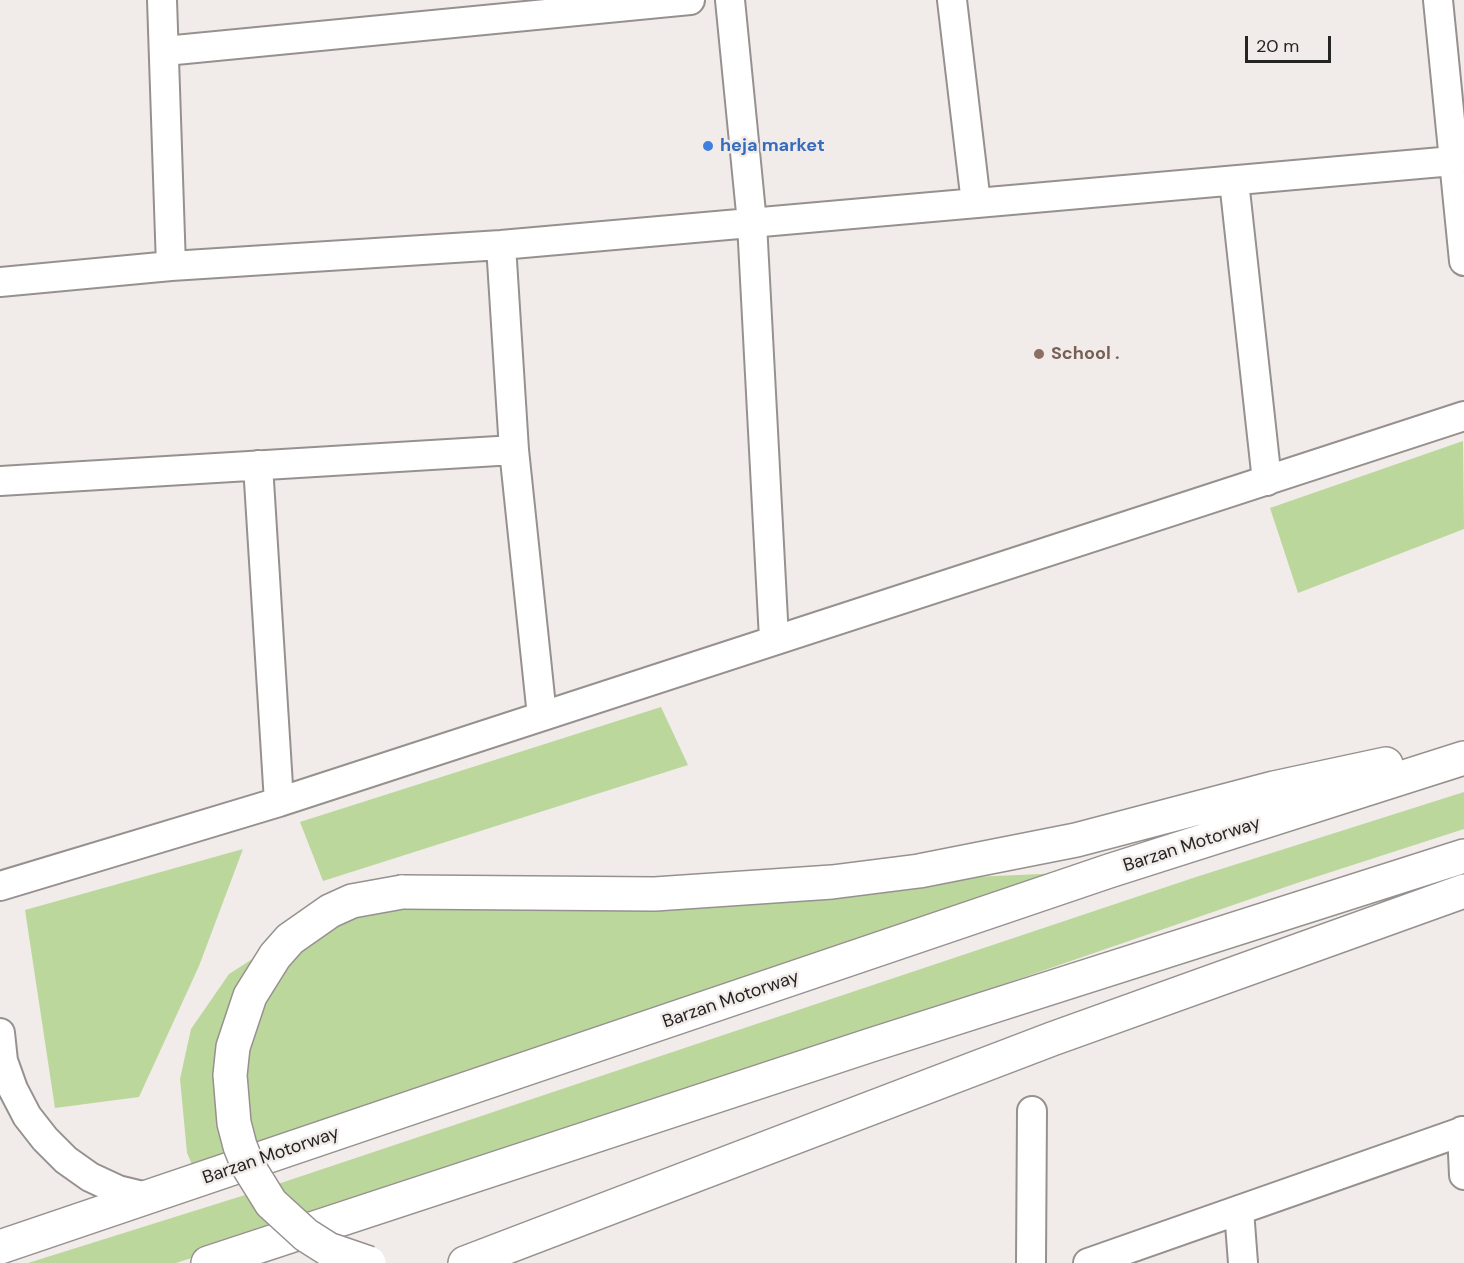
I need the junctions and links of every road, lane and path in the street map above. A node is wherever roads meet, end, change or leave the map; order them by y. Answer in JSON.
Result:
{"nodes":[{"id":1,"x":162,"y":0,"type":"edge"},
{"id":2,"x":690,"y":0,"type":"edge"},
{"id":3,"x":730,"y":0,"type":"edge"},
{"id":4,"x":952,"y":0,"type":"edge"},
{"id":5,"x":1438,"y":0,"type":"edge"},
{"id":6,"x":165,"y":51,"type":"junction"},
{"id":7,"x":1458,"y":159,"type":"edge"},
{"id":8,"x":1234,"y":181,"type":"junction"},
{"id":9,"x":976,"y":204,"type":"junction"},
{"id":10,"x":752,"y":223,"type":"junction"},
{"id":11,"x":501,"y":245,"type":"junction"},
{"id":12,"x":1464,"y":261,"type":"edge"},
{"id":13,"x":171,"y":266,"type":"junction"},
{"id":14,"x":0,"y":282,"type":"edge"},
{"id":15,"x":1464,"y":416,"type":"edge"},
{"id":16,"x":514,"y":450,"type":"junction"},
{"id":17,"x":258,"y":465,"type":"junction"},
{"id":18,"x":0,"y":481,"type":"edge"},
{"id":19,"x":1267,"y":481,"type":"junction"},
{"id":20,"x":774,"y":639,"type":"junction"},
{"id":21,"x":542,"y":716,"type":"junction"},
{"id":22,"x":1464,"y":750,"type":"edge"},
{"id":23,"x":1464,"y":758,"type":"edge"},
{"id":24,"x":279,"y":802,"type":"junction"},
{"id":25,"x":1464,"y":856,"type":"edge"},
{"id":26,"x":0,"y":886,"type":"edge"},
{"id":27,"x":1464,"y":891,"type":"edge"},
{"id":28,"x":0,"y":1033,"type":"edge"},
{"id":29,"x":2,"y":1067,"type":"edge"},
{"id":30,"x":1032,"y":1111,"type":"dead end"},
{"id":31,"x":1463,"y":1131,"type":"edge"},
{"id":32,"x":1464,"y":1175,"type":"edge"},
{"id":33,"x":147,"y":1197,"type":"junction"},
{"id":34,"x":1239,"y":1210,"type":"junction"},
{"id":35,"x":0,"y":1247,"type":"edge"},
{"id":36,"x":481,"y":1258,"type":"edge"},
{"id":37,"x":208,"y":1263,"type":"edge"},
{"id":38,"x":369,"y":1263,"type":"edge"},
{"id":39,"x":1031,"y":1263,"type":"edge"},
{"id":40,"x":1088,"y":1263,"type":"edge"},
{"id":41,"x":1243,"y":1263,"type":"edge"}],
"edges":[{"from":1,"to":6,"type":"street"},
{"from":2,"to":6,"type":"street"},
{"from":3,"to":10,"type":"street"},
{"from":4,"to":9,"type":"street"},
{"from":5,"to":7,"type":"street"},
{"from":6,"to":13,"type":"street"},
{"from":7,"to":8,"type":"street"},
{"from":7,"to":12,"type":"street"},
{"from":8,"to":9,"type":"street"},
{"from":8,"to":19,"type":"street"},
{"from":9,"to":10,"type":"street"},
{"from":10,"to":11,"type":"street"},
{"from":10,"to":20,"type":"street"},
{"from":11,"to":13,"type":"street"},
{"from":11,"to":16,"type":"street"},
{"from":13,"to":14,"type":"street"},
{"from":15,"to":19,"type":"street"},
{"from":16,"to":17,"type":"street"},
{"from":16,"to":21,"type":"street"},
{"from":17,"to":18,"type":"street"},
{"from":17,"to":24,"type":"street"},
{"from":19,"to":20,"type":"street"},
{"from":20,"to":21,"type":"street"},
{"from":21,"to":24,"type":"street"},
{"from":22,"to":38,"type":"highway","bridge":true},
{"from":23,"to":33,"type":"highway","name":"Barzan Motorway"},
{"from":24,"to":26,"type":"street"},
{"from":25,"to":37,"type":"highway"},
{"from":27,"to":36,"type":"highway"},
{"from":28,"to":29,"type":"street"},
{"from":29,"to":33,"type":"street"},
{"from":30,"to":39,"type":"street"},
{"from":31,"to":32,"type":"street"},
{"from":31,"to":34,"type":"street"},
{"from":33,"to":35,"type":"highway","name":"Barzan Motorway"},
{"from":34,"to":40,"type":"street"},
{"from":34,"to":41,"type":"street"}]}
